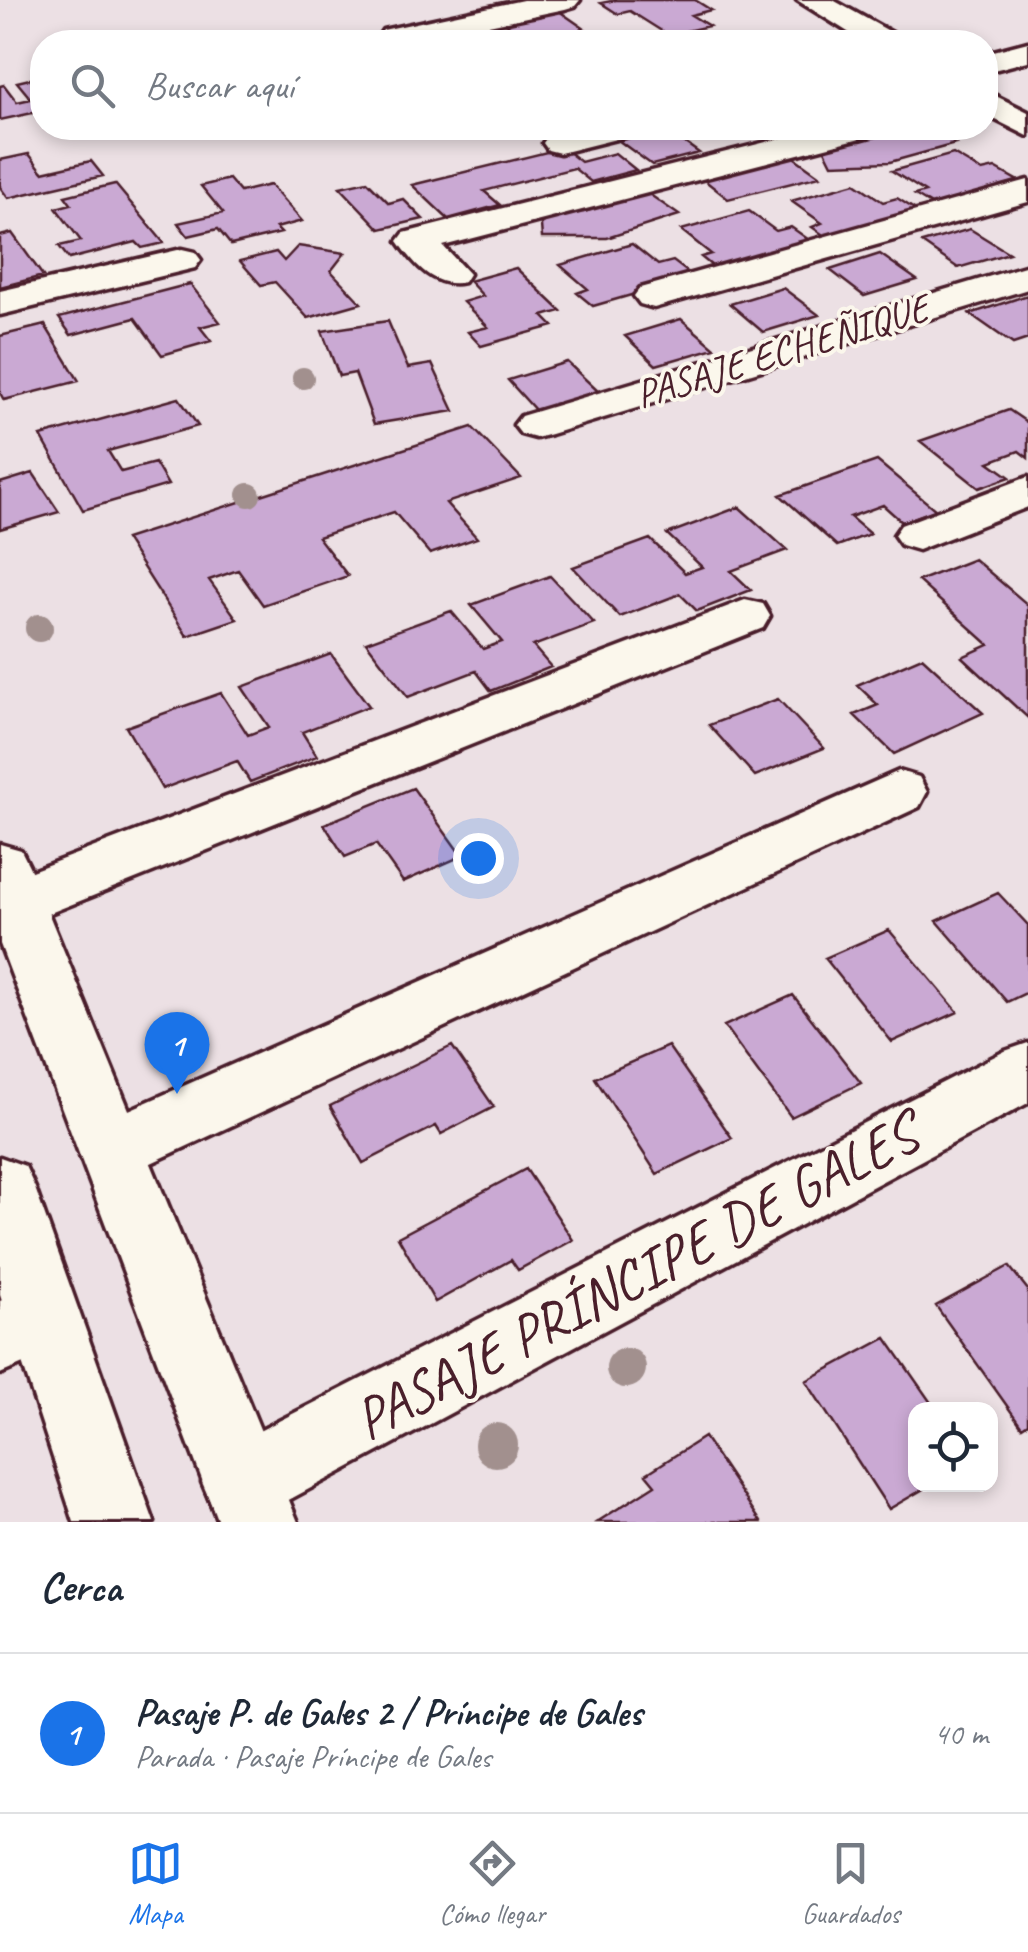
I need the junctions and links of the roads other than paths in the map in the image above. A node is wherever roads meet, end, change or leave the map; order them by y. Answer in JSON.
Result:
{"nodes":[{"id":1,"x":564,"y":0,"type":"edge"},
{"id":2,"x":812,"y":0,"type":"edge"},
{"id":3,"x":422,"y":30,"type":"edge"},
{"id":4,"x":864,"y":30,"type":"edge"},
{"id":5,"x":1028,"y":51,"type":"edge"},
{"id":6,"x":998,"y":60,"type":"edge"},
{"id":7,"x":998,"y":108,"type":"edge"},
{"id":8,"x":1028,"y":126,"type":"edge"},
{"id":9,"x":572,"y":140,"type":"edge"},
{"id":10,"x":813,"y":140,"type":"edge"},
{"id":11,"x":560,"y":143,"type":"dead end"},
{"id":12,"x":1028,"y":190,"type":"edge"},
{"id":13,"x":182,"y":260,"type":"dead end"},
{"id":14,"x":450,"y":274,"type":"dead end"},
{"id":15,"x":1028,"y":277,"type":"edge"},
{"id":16,"x":654,"y":296,"type":"dead end"},
{"id":17,"x":0,"y":304,"type":"edge"},
{"id":18,"x":536,"y":425,"type":"dead end"},
{"id":19,"x":1028,"y":491,"type":"edge"},
{"id":20,"x":918,"y":535,"type":"dead end"},
{"id":21,"x":745,"y":616,"type":"dead end"},
{"id":22,"x":900,"y":792,"type":"dead end"},
{"id":23,"x":7,"y":884,"type":"edge"},
{"id":24,"x":1028,"y":1070,"type":"edge"},
{"id":25,"x":112,"y":1149,"type":"junction"},
{"id":26,"x":0,"y":1188,"type":"edge"},
{"id":27,"x":22,"y":1329,"type":"edge"},
{"id":28,"x":250,"y":1502,"type":"edge"},
{"id":29,"x":114,"y":1522,"type":"edge"}],
"edges":[{"from":1,"to":3,"type":"street"},
{"from":2,"to":4,"type":"street"},
{"from":5,"to":6,"type":"street"},
{"from":7,"to":8,"type":"street"},
{"from":9,"to":11,"type":"street"},
{"from":10,"to":14,"type":"street"},
{"from":12,"to":16,"type":"street","name":"PASAJE ECHEÑIQUE"},
{"from":13,"to":17,"type":"street"},
{"from":15,"to":18,"type":"street","name":"PASAJE ECHEÑIQUE"},
{"from":19,"to":20,"type":"street"},
{"from":21,"to":23,"type":"street"},
{"from":22,"to":25,"type":"street"},
{"from":23,"to":25,"type":"street"},
{"from":24,"to":28,"type":"street","name":"PASAJE PRÍNCIPE DE GALES"},
{"from":25,"to":28,"type":"street"},
{"from":26,"to":27,"type":"street"},
{"from":27,"to":29,"type":"street"}]}
